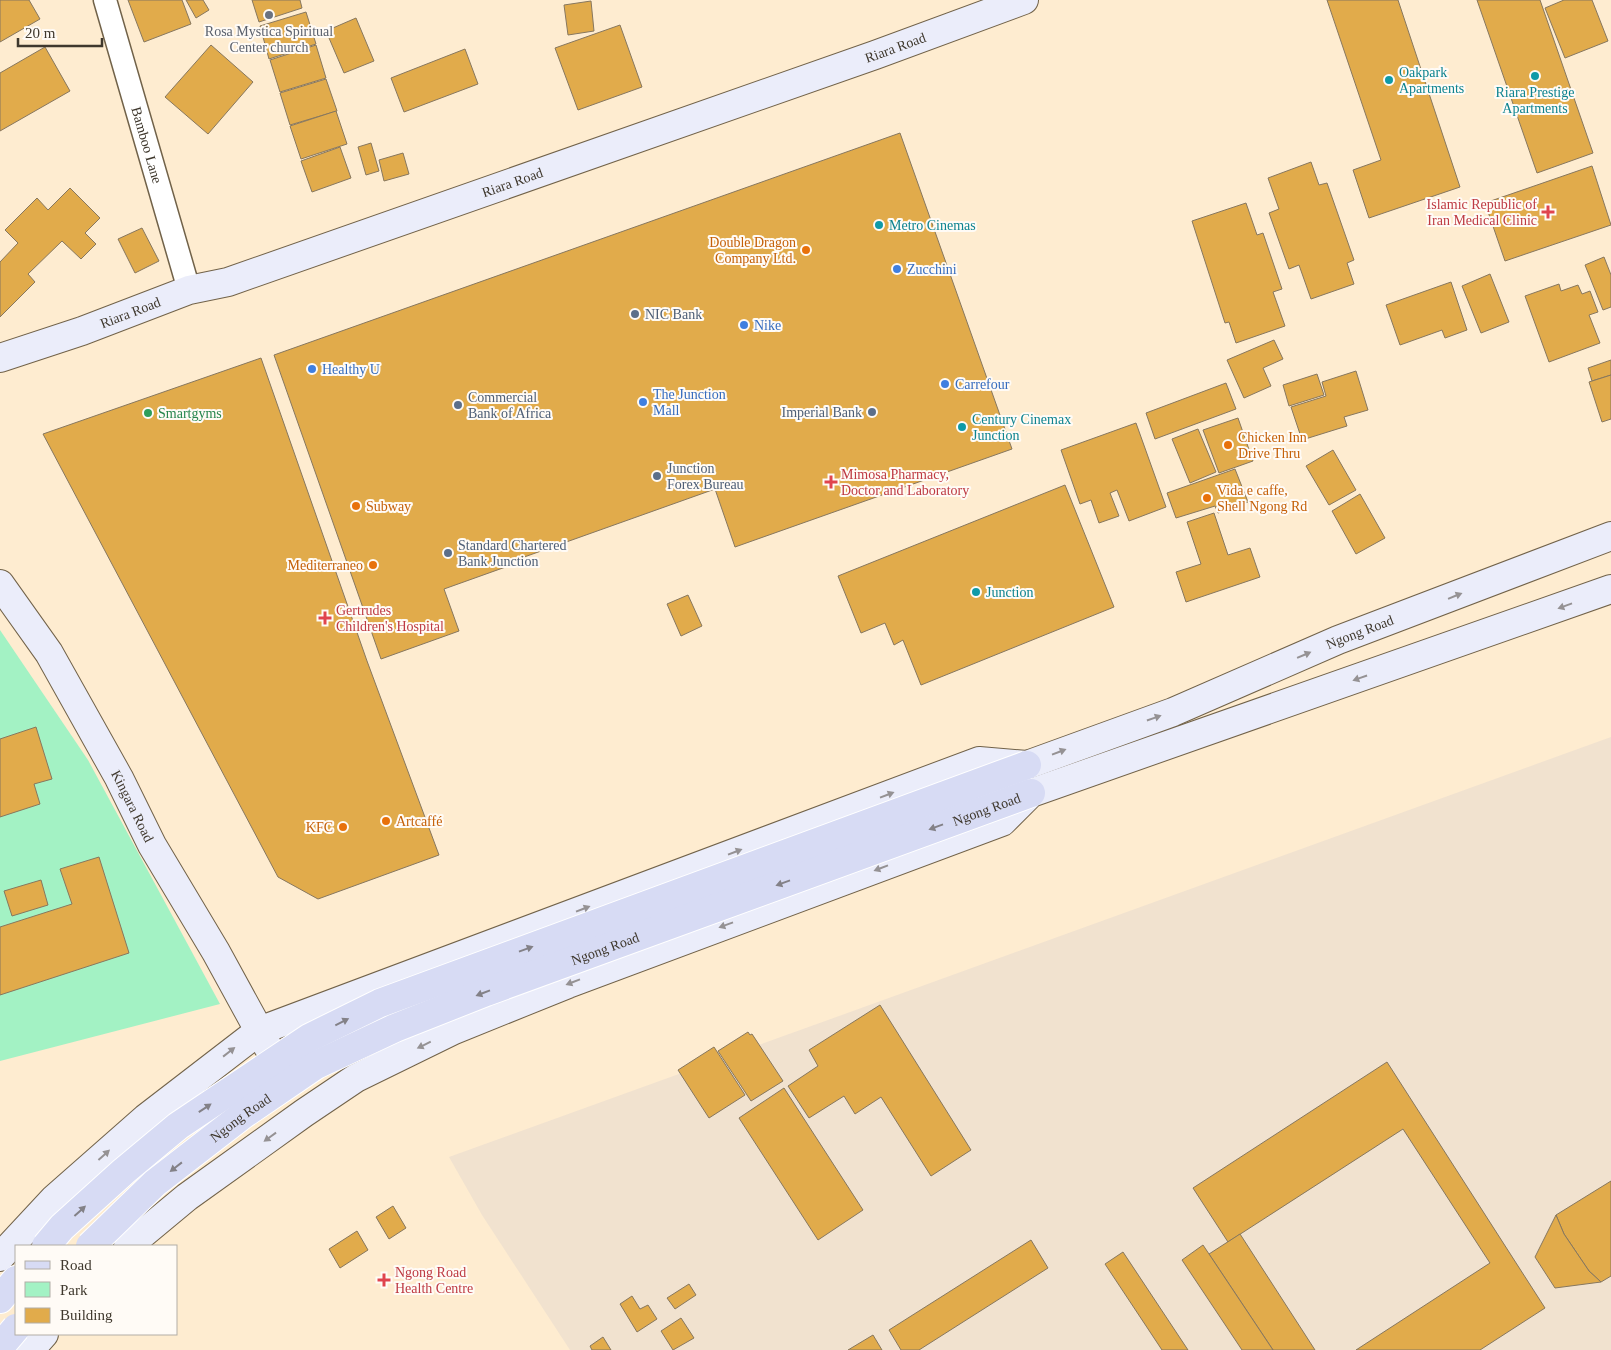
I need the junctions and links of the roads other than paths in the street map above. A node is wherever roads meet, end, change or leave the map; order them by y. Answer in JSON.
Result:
{"nodes":[{"id":1,"x":105,"y":0,"type":"edge"},
{"id":2,"x":1024,"y":0,"type":"edge"},
{"id":3,"x":984,"y":6,"type":"edge"},
{"id":4,"x":189,"y":290,"type":"junction"},
{"id":5,"x":11,"y":354,"type":"edge"},
{"id":6,"x":0,"y":367,"type":"edge"},
{"id":7,"x":1611,"y":536,"type":"edge"},
{"id":8,"x":0,"y":584,"type":"edge"},
{"id":9,"x":1611,"y":590,"type":"edge"},
{"id":10,"x":1027,"y":765,"type":"junction"},
{"id":11,"x":1031,"y":793,"type":"junction"},
{"id":12,"x":259,"y":1031,"type":"junction"},
{"id":13,"x":304,"y":1113,"type":"junction"},
{"id":14,"x":47,"y":1245,"type":"edge"},
{"id":15,"x":91,"y":1245,"type":"edge"},
{"id":16,"x":129,"y":1245,"type":"edge"},
{"id":17,"x":0,"y":1257,"type":"edge"},
{"id":18,"x":15,"y":1281,"type":"edge"},
{"id":19,"x":0,"y":1299,"type":"edge"},
{"id":20,"x":40,"y":1335,"type":"edge"},
{"id":21,"x":12,"y":1342,"type":"edge"}],
"edges":[{"from":1,"to":4,"type":"street","name":"Bamboo Lane"},
{"from":2,"to":3,"type":"main road","name":"Riara Road"},
{"from":3,"to":4,"type":"main road","name":"Riara Road"},
{"from":4,"to":5,"type":"main road","name":"Riara Road"},
{"from":5,"to":6,"type":"main road","name":"Riara Road"},
{"from":10,"to":7,"type":"main road","name":"Ngong Road","one_way":true},
{"from":8,"to":12,"type":"main road","name":"Kingara Road"},
{"from":9,"to":11,"type":"main road","one_way":true},
{"from":12,"to":10,"type":"main road","name":"Ngong Road","one_way":true},
{"from":14,"to":10,"type":"main road","name":"Ngong Road","one_way":true,"bridge":true},
{"from":11,"to":13,"type":"main road","name":"Ngong Road","one_way":true},
{"from":11,"to":15,"type":"main road","name":"Ngong Road","one_way":true,"bridge":true},
{"from":12,"to":13,"type":"main road","name":"Kingara Road"},
{"from":17,"to":12,"type":"main road","name":"Ngong Road","one_way":true},
{"from":13,"to":16,"type":"main road","name":"Ngong Road","one_way":true},
{"from":18,"to":19,"type":"main road"},
{"from":20,"to":21,"type":"main road"}]}
